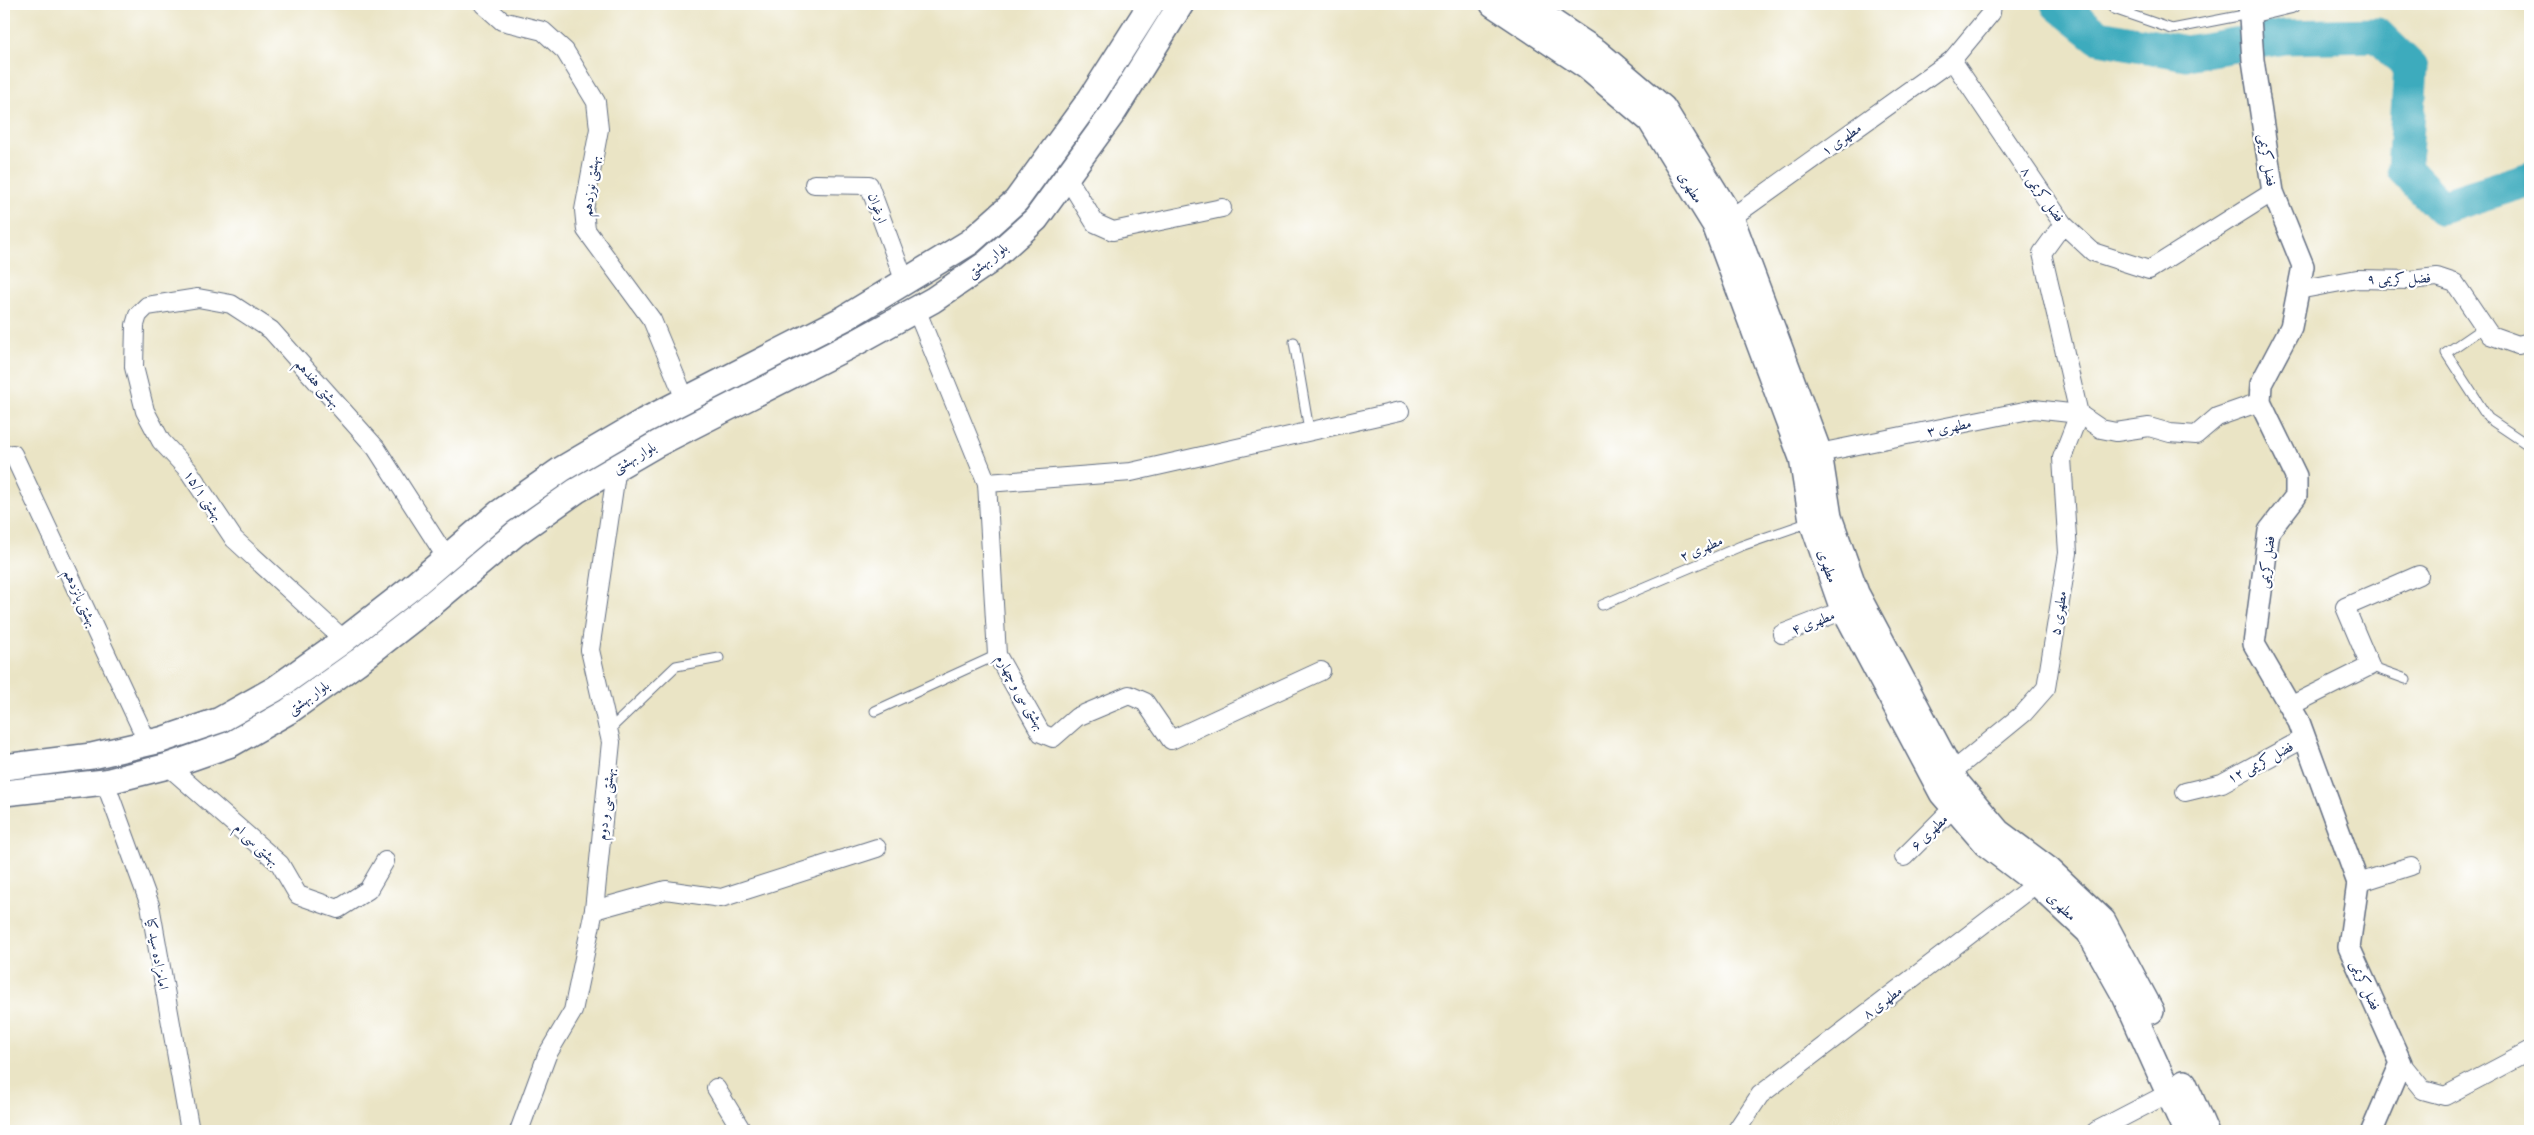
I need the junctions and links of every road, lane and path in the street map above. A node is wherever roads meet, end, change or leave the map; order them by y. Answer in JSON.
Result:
{"nodes":[{"id":1,"x":483,"y":4,"type":"edge"},
{"id":2,"x":1151,"y":4,"type":"edge"},
{"id":3,"x":1181,"y":4,"type":"edge"},
{"id":4,"x":1493,"y":4,"type":"edge"},
{"id":5,"x":1525,"y":4,"type":"edge"},
{"id":6,"x":1992,"y":4,"type":"edge"},
{"id":7,"x":2109,"y":4,"type":"edge"},
{"id":8,"x":2291,"y":4,"type":"edge"},
{"id":9,"x":2250,"y":15,"type":"edge"},
{"id":10,"x":1952,"y":60,"type":"junction"},
{"id":11,"x":1067,"y":177,"type":"junction"},
{"id":12,"x":814,"y":184,"type":"dead end"},
{"id":13,"x":2273,"y":192,"type":"junction"},
{"id":14,"x":1222,"y":208,"type":"dead end"},
{"id":15,"x":1731,"y":218,"type":"junction"},
{"id":16,"x":2062,"y":224,"type":"junction"},
{"id":17,"x":906,"y":282,"type":"junction"},
{"id":18,"x":2298,"y":290,"type":"junction"},
{"id":19,"x":916,"y":309,"type":"junction"},
{"id":20,"x":138,"y":314,"type":"joint"},
{"id":21,"x":2484,"y":326,"type":"junction"},
{"id":22,"x":1294,"y":342,"type":"dead end"},
{"id":23,"x":2530,"y":342,"type":"edge"},
{"id":24,"x":685,"y":399,"type":"junction"},
{"id":25,"x":2260,"y":402,"type":"junction"},
{"id":26,"x":1400,"y":411,"type":"dead end"},
{"id":27,"x":2079,"y":414,"type":"junction"},
{"id":28,"x":1310,"y":430,"type":"junction"},
{"id":29,"x":2528,"y":445,"type":"dead end"},
{"id":30,"x":1819,"y":453,"type":"junction"},
{"id":31,"x":13,"y":454,"type":"dead end"},
{"id":32,"x":617,"y":467,"type":"junction"},
{"id":33,"x":988,"y":483,"type":"junction"},
{"id":34,"x":1812,"y":521,"type":"junction"},
{"id":35,"x":446,"y":557,"type":"junction"},
{"id":36,"x":2418,"y":574,"type":"dead end"},
{"id":37,"x":1602,"y":605,"type":"dead end"},
{"id":38,"x":1844,"y":610,"type":"junction"},
{"id":39,"x":1782,"y":634,"type":"dead end"},
{"id":40,"x":344,"y":640,"type":"junction"},
{"id":41,"x":997,"y":655,"type":"junction"},
{"id":42,"x":719,"y":658,"type":"dead end"},
{"id":43,"x":2370,"y":666,"type":"junction"},
{"id":44,"x":1321,"y":671,"type":"dead end"},
{"id":45,"x":2406,"y":679,"type":"dead end"},
{"id":46,"x":2290,"y":706,"type":"junction"},
{"id":47,"x":875,"y":711,"type":"dead end"},
{"id":48,"x":609,"y":730,"type":"junction"},
{"id":49,"x":2305,"y":738,"type":"junction"},
{"id":50,"x":148,"y":743,"type":"junction"},
{"id":51,"x":168,"y":766,"type":"junction"},
{"id":52,"x":4,"y":767,"type":"edge"},
{"id":53,"x":1952,"y":772,"type":"junction"},
{"id":54,"x":105,"y":782,"type":"junction"},
{"id":55,"x":2185,"y":792,"type":"dead end"},
{"id":56,"x":4,"y":793,"type":"edge"},
{"id":57,"x":1954,"y":807,"type":"junction"},
{"id":58,"x":877,"y":848,"type":"dead end"},
{"id":59,"x":1904,"y":857,"type":"dead end"},
{"id":60,"x":385,"y":861,"type":"dead end"},
{"id":61,"x":2411,"y":866,"type":"dead end"},
{"id":62,"x":2038,"y":883,"type":"junction"},
{"id":63,"x":2358,"y":883,"type":"junction"},
{"id":64,"x":594,"y":910,"type":"junction"},
{"id":65,"x":2530,"y":1051,"type":"edge"},
{"id":66,"x":2401,"y":1063,"type":"junction"},
{"id":67,"x":716,"y":1088,"type":"dead end"},
{"id":68,"x":2168,"y":1093,"type":"junction"},
{"id":69,"x":190,"y":1131,"type":"edge"},
{"id":70,"x":519,"y":1131,"type":"edge"},
{"id":71,"x":742,"y":1131,"type":"edge"},
{"id":72,"x":1736,"y":1131,"type":"edge"},
{"id":73,"x":2096,"y":1131,"type":"edge"},
{"id":74,"x":2186,"y":1131,"type":"edge"},
{"id":75,"x":2205,"y":1131,"type":"edge"},
{"id":76,"x":2372,"y":1131,"type":"edge"}],
"edges":[{"from":1,"to":24,"type":"street","name":"بهشتی نوزدهم"},
{"from":2,"to":17,"type":"main road","name":"بلوار بهشتی"},
{"from":3,"to":11,"type":"main road","name":"بلوار بهشتی"},
{"from":4,"to":34,"type":"main road","name":"مطهری"},
{"from":5,"to":15,"type":"main road","name":"مطهری"},
{"from":6,"to":10,"type":"street","name":"مطهری ۱"},
{"from":7,"to":9,"type":"lane"},
{"from":8,"to":9,"type":"street"},
{"from":9,"to":13,"type":"street","name":"فضل کریمی"},
{"from":10,"to":15,"type":"street","name":"مطهری ۱"},
{"from":10,"to":16,"type":"street","name":"فضل کریمی ۸"},
{"from":11,"to":14,"type":"street"},
{"from":11,"to":19,"type":"main road","name":"بلوار بهشتی"},
{"from":12,"to":17,"type":"street","name":"ارغوان"},
{"from":13,"to":16,"type":"street","name":"فضل کریمی ۸"},
{"from":13,"to":18,"type":"street","name":"فضل کریمی"},
{"from":15,"to":30,"type":"main road","name":"مطهری"},
{"from":16,"to":27,"type":"street"},
{"from":17,"to":24,"type":"main road","name":"بلوار بهشتی"},
{"from":18,"to":21,"type":"street","name":"فضل کریمی ۹"},
{"from":18,"to":25,"type":"street","name":"فضل کریمی"},
{"from":19,"to":32,"type":"main road","name":"بلوار بهشتی"},
{"from":19,"to":33,"type":"street","name":"بهشتی سی و چهارم"},
{"from":20,"to":35,"type":"street","name":"بهشتی هفدهم"},
{"from":20,"to":40,"type":"street","name":"۱۵/۱ بهشتی"},
{"from":21,"to":23,"type":"street","name":"فضل کریمی ۹"},
{"from":21,"to":29,"type":"lane"},
{"from":22,"to":28,"type":"lane"},
{"from":24,"to":35,"type":"main road","name":"بلوار بهشتی"},
{"from":25,"to":27,"type":"street"},
{"from":25,"to":46,"type":"street","name":"فضل کریمی"},
{"from":26,"to":28,"type":"street"},
{"from":27,"to":30,"type":"street","name":"مطهری ۳"},
{"from":27,"to":53,"type":"street","name":"مطهری ۵"},
{"from":28,"to":33,"type":"street"},
{"from":30,"to":53,"type":"main road","name":"مطهری"},
{"from":31,"to":50,"type":"street","name":"بهشتی پانزدهم"},
{"from":32,"to":48,"type":"street","name":"بهشتی سی و دوم"},
{"from":32,"to":51,"type":"main road","name":"بلوار بهشتی"},
{"from":33,"to":41,"type":"street","name":"بهشتی سی و چهارم"},
{"from":34,"to":37,"type":"lane","name":"مطهری ۲"},
{"from":34,"to":38,"type":"main road","name":"مطهری"},
{"from":35,"to":40,"type":"main road","name":"بلوار بهشتی"},
{"from":36,"to":43,"type":"street"},
{"from":38,"to":39,"type":"street","name":"مطهری ۴"},
{"from":38,"to":57,"type":"main road","name":"مطهری"},
{"from":40,"to":50,"type":"main road","name":"بلوار بهشتی"},
{"from":41,"to":44,"type":"street","name":"بهشتی سی و چهارم"},
{"from":41,"to":47,"type":"lane"},
{"from":42,"to":48,"type":"lane"},
{"from":43,"to":45,"type":"lane"},
{"from":43,"to":46,"type":"street"},
{"from":46,"to":49,"type":"street","name":"فضل کریمی"},
{"from":48,"to":64,"type":"street","name":"بهشتی سی و دوم"},
{"from":49,"to":55,"type":"street","name":"فضل کریمی ۱۲"},
{"from":49,"to":63,"type":"street","name":"فضل کریمی"},
{"from":50,"to":52,"type":"main road","name":"بلوار بهشتی"},
{"from":51,"to":54,"type":"main road","name":"بلوار بهشتی"},
{"from":51,"to":60,"type":"street","name":"بهشتی سی ام"},
{"from":53,"to":75,"type":"main road","name":"مطهری"},
{"from":54,"to":56,"type":"main road","name":"بلوار بهشتی"},
{"from":54,"to":69,"type":"street","name":"امامزاده سید کیا"},
{"from":57,"to":59,"type":"street","name":"مطهری ۶"},
{"from":57,"to":62,"type":"main road","name":"مطهری"},
{"from":58,"to":64,"type":"street"},
{"from":61,"to":63,"type":"street"},
{"from":62,"to":68,"type":"main road","name":"مطهری"},
{"from":62,"to":72,"type":"street","name":"مطهری ۸"},
{"from":63,"to":66,"type":"street","name":"فضل کریمی"},
{"from":64,"to":70,"type":"street","name":"بهشتی سی و دوم"},
{"from":65,"to":66,"type":"street"},
{"from":66,"to":76,"type":"street"},
{"from":67,"to":71,"type":"street"},
{"from":68,"to":73,"type":"street"},
{"from":68,"to":74,"type":"main road","name":"مطهری"}]}
